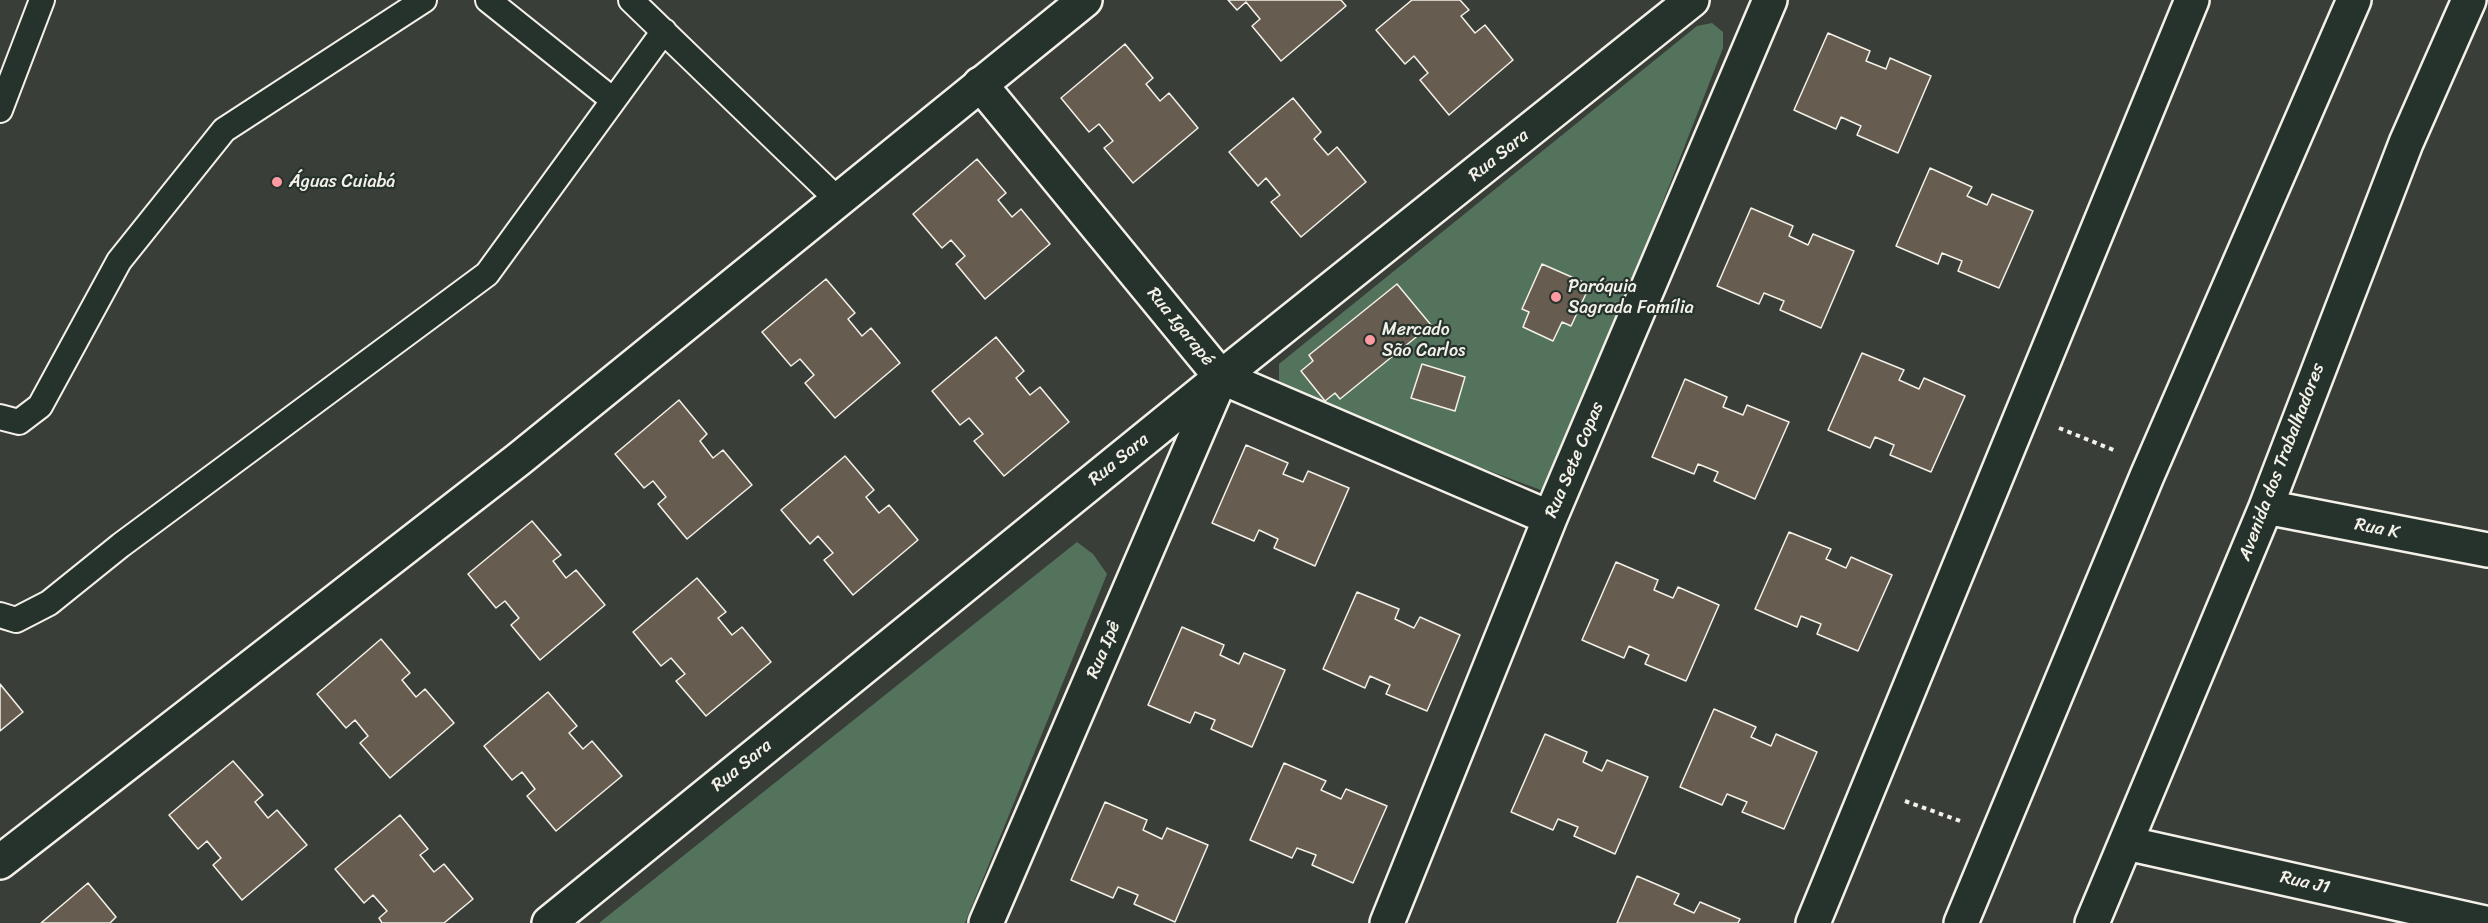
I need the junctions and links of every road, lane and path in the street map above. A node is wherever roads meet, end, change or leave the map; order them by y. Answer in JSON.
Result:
{"nodes":[{"id":1,"x":42,"y":0,"type":"edge"},
{"id":2,"x":424,"y":0,"type":"edge"},
{"id":3,"x":488,"y":0,"type":"edge"},
{"id":4,"x":632,"y":0,"type":"edge"},
{"id":5,"x":1085,"y":0,"type":"edge"},
{"id":6,"x":1692,"y":0,"type":"edge"},
{"id":7,"x":1770,"y":0,"type":"edge"},
{"id":8,"x":2192,"y":0,"type":"edge"},
{"id":9,"x":2354,"y":0,"type":"edge"},
{"id":10,"x":2469,"y":0,"type":"edge"},
{"id":11,"x":663,"y":31,"type":"junction"},
{"id":12,"x":980,"y":84,"type":"junction"},
{"id":13,"x":613,"y":100,"type":"junction"},
{"id":14,"x":0,"y":110,"type":"edge"},
{"id":15,"x":838,"y":200,"type":"junction"},
{"id":16,"x":1221,"y":377,"type":"junction"},
{"id":17,"x":0,"y":417,"type":"edge"},
{"id":18,"x":2072,"y":434,"type":"dead end"},
{"id":19,"x":2125,"y":455,"type":"dead end"},
{"id":20,"x":2266,"y":507,"type":"junction"},
{"id":21,"x":1550,"y":518,"type":"junction"},
{"id":22,"x":2488,"y":550,"type":"edge"},
{"id":23,"x":0,"y":615,"type":"edge"},
{"id":24,"x":2126,"y":843,"type":"junction"},
{"id":25,"x":0,"y":862,"type":"edge"},
{"id":26,"x":549,"y":923,"type":"edge"},
{"id":27,"x":986,"y":923,"type":"edge"},
{"id":28,"x":1387,"y":923,"type":"edge"},
{"id":29,"x":1813,"y":923,"type":"edge"},
{"id":30,"x":1961,"y":923,"type":"edge"},
{"id":31,"x":2092,"y":923,"type":"edge"},
{"id":32,"x":2485,"y":923,"type":"edge"}],
"edges":[{"from":1,"to":14,"type":"lane"},
{"from":2,"to":17,"type":"lane"},
{"from":3,"to":13,"type":"lane"},
{"from":4,"to":11,"type":"lane"},
{"from":5,"to":12,"type":"street"},
{"from":6,"to":16,"type":"street","name":"Rua Sara"},
{"from":7,"to":21,"type":"street","name":"Rua Sete Copas"},
{"from":8,"to":29,"type":"street"},
{"from":9,"to":30,"type":"street"},
{"from":10,"to":20,"type":"street","name":"Avenida dos Trabalhadores"},
{"from":11,"to":13,"type":"lane"},
{"from":11,"to":15,"type":"lane"},
{"from":12,"to":15,"type":"street"},
{"from":12,"to":16,"type":"street","name":"Rua Igarapé"},
{"from":13,"to":23,"type":"lane"},
{"from":15,"to":25,"type":"street"},
{"from":16,"to":21,"type":"street","name":"Rua Igarapé"},
{"from":16,"to":26,"type":"street","name":"Rua Sara"},
{"from":16,"to":27,"type":"street","name":"Rua Ipê"},
{"from":18,"to":19,"type":"path"},
{"from":20,"to":22,"type":"street","name":"Rua K"},
{"from":20,"to":24,"type":"street","name":"Avenida dos Trabalhadores"},
{"from":21,"to":28,"type":"street","name":"Rua Sete Copas"},
{"from":24,"to":31,"type":"street","name":"Avenida dos Trabalhadores"},
{"from":24,"to":32,"type":"street","name":"Rua J1"}]}
